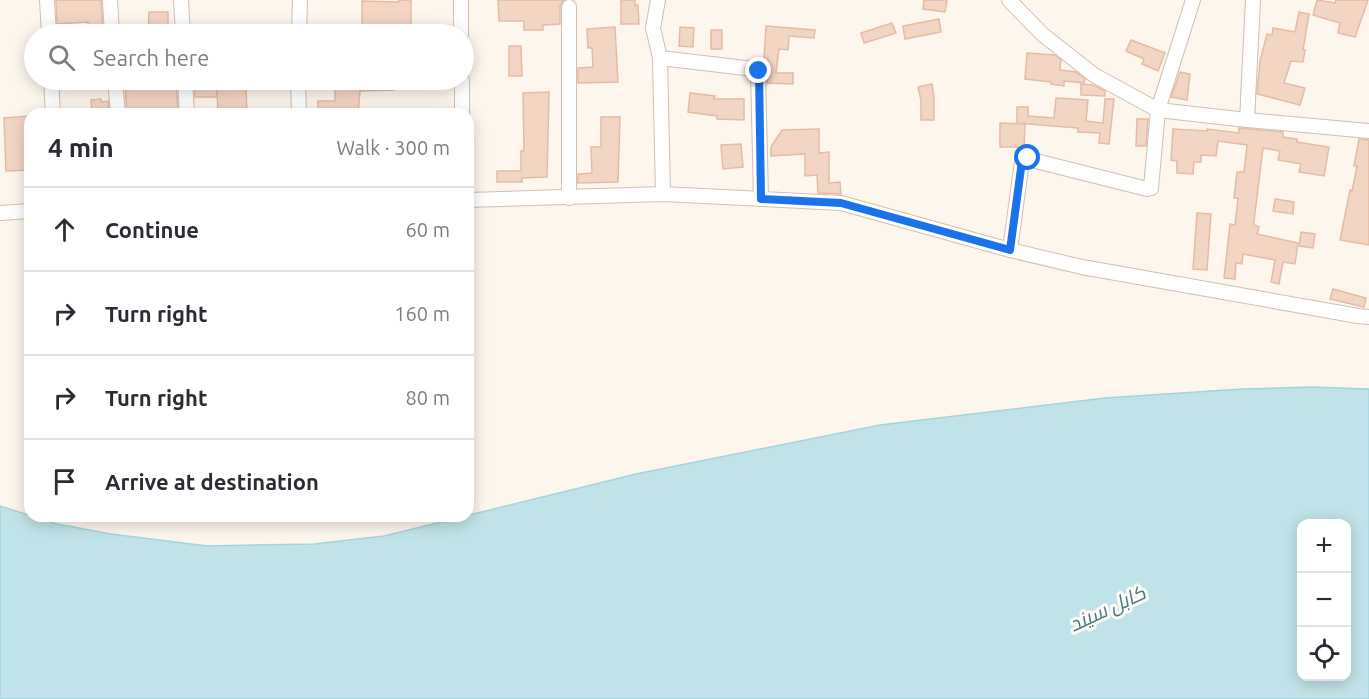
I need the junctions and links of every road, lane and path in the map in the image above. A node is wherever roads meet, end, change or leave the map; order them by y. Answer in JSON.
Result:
{"nodes":[{"id":1,"x":47,"y":0,"type":"edge"},
{"id":2,"x":110,"y":0,"type":"edge"},
{"id":3,"x":181,"y":0,"type":"edge"},
{"id":4,"x":300,"y":0,"type":"edge"},
{"id":5,"x":461,"y":0,"type":"edge"},
{"id":6,"x":658,"y":0,"type":"edge"},
{"id":7,"x":1009,"y":0,"type":"edge"},
{"id":8,"x":1193,"y":0,"type":"edge"},
{"id":9,"x":1253,"y":0,"type":"edge"},
{"id":10,"x":569,"y":7,"type":"dead end"},
{"id":11,"x":48,"y":24,"type":"edge"},
{"id":12,"x":111,"y":24,"type":"edge"},
{"id":13,"x":182,"y":24,"type":"edge"},
{"id":14,"x":299,"y":24,"type":"edge"},
{"id":15,"x":461,"y":24,"type":"edge"},
{"id":16,"x":660,"y":58,"type":"junction"},
{"id":17,"x":52,"y":90,"type":"edge"},
{"id":18,"x":117,"y":90,"type":"edge"},
{"id":19,"x":186,"y":90,"type":"edge"},
{"id":20,"x":298,"y":90,"type":"edge"},
{"id":21,"x":462,"y":90,"type":"edge"},
{"id":22,"x":53,"y":108,"type":"edge"},
{"id":23,"x":118,"y":108,"type":"edge"},
{"id":24,"x":187,"y":108,"type":"edge"},
{"id":25,"x":299,"y":108,"type":"edge"},
{"id":26,"x":462,"y":108,"type":"edge"},
{"id":27,"x":1158,"y":110,"type":"junction"},
{"id":28,"x":1247,"y":120,"type":"junction"},
{"id":29,"x":1369,"y":131,"type":"edge"},
{"id":30,"x":663,"y":194,"type":"junction"},
{"id":31,"x":569,"y":198,"type":"junction"},
{"id":32,"x":761,"y":199,"type":"junction"},
{"id":33,"x":474,"y":200,"type":"edge"},
{"id":34,"x":24,"y":211,"type":"edge"},
{"id":35,"x":0,"y":213,"type":"edge"},
{"id":36,"x":1010,"y":250,"type":"junction"},
{"id":37,"x":1369,"y":317,"type":"edge"}],
"edges":[{"from":1,"to":11,"type":"street"},
{"from":2,"to":12,"type":"street"},
{"from":3,"to":13,"type":"street"},
{"from":4,"to":14,"type":"street"},
{"from":5,"to":15,"type":"street"},
{"from":6,"to":16,"type":"street"},
{"from":7,"to":27,"type":"street"},
{"from":8,"to":27,"type":"street"},
{"from":9,"to":28,"type":"street"},
{"from":10,"to":31,"type":"street"},
{"from":16,"to":30,"type":"street"},
{"from":16,"to":32,"type":"street"},
{"from":17,"to":22,"type":"street"},
{"from":18,"to":23,"type":"street"},
{"from":19,"to":24,"type":"street"},
{"from":20,"to":25,"type":"street"},
{"from":21,"to":26,"type":"street"},
{"from":27,"to":28,"type":"street"},
{"from":27,"to":36,"type":"street"},
{"from":28,"to":29,"type":"street"},
{"from":30,"to":31,"type":"street"},
{"from":30,"to":32,"type":"street"},
{"from":31,"to":33,"type":"street"},
{"from":32,"to":36,"type":"street"},
{"from":34,"to":35,"type":"street"},
{"from":36,"to":37,"type":"street"}]}
